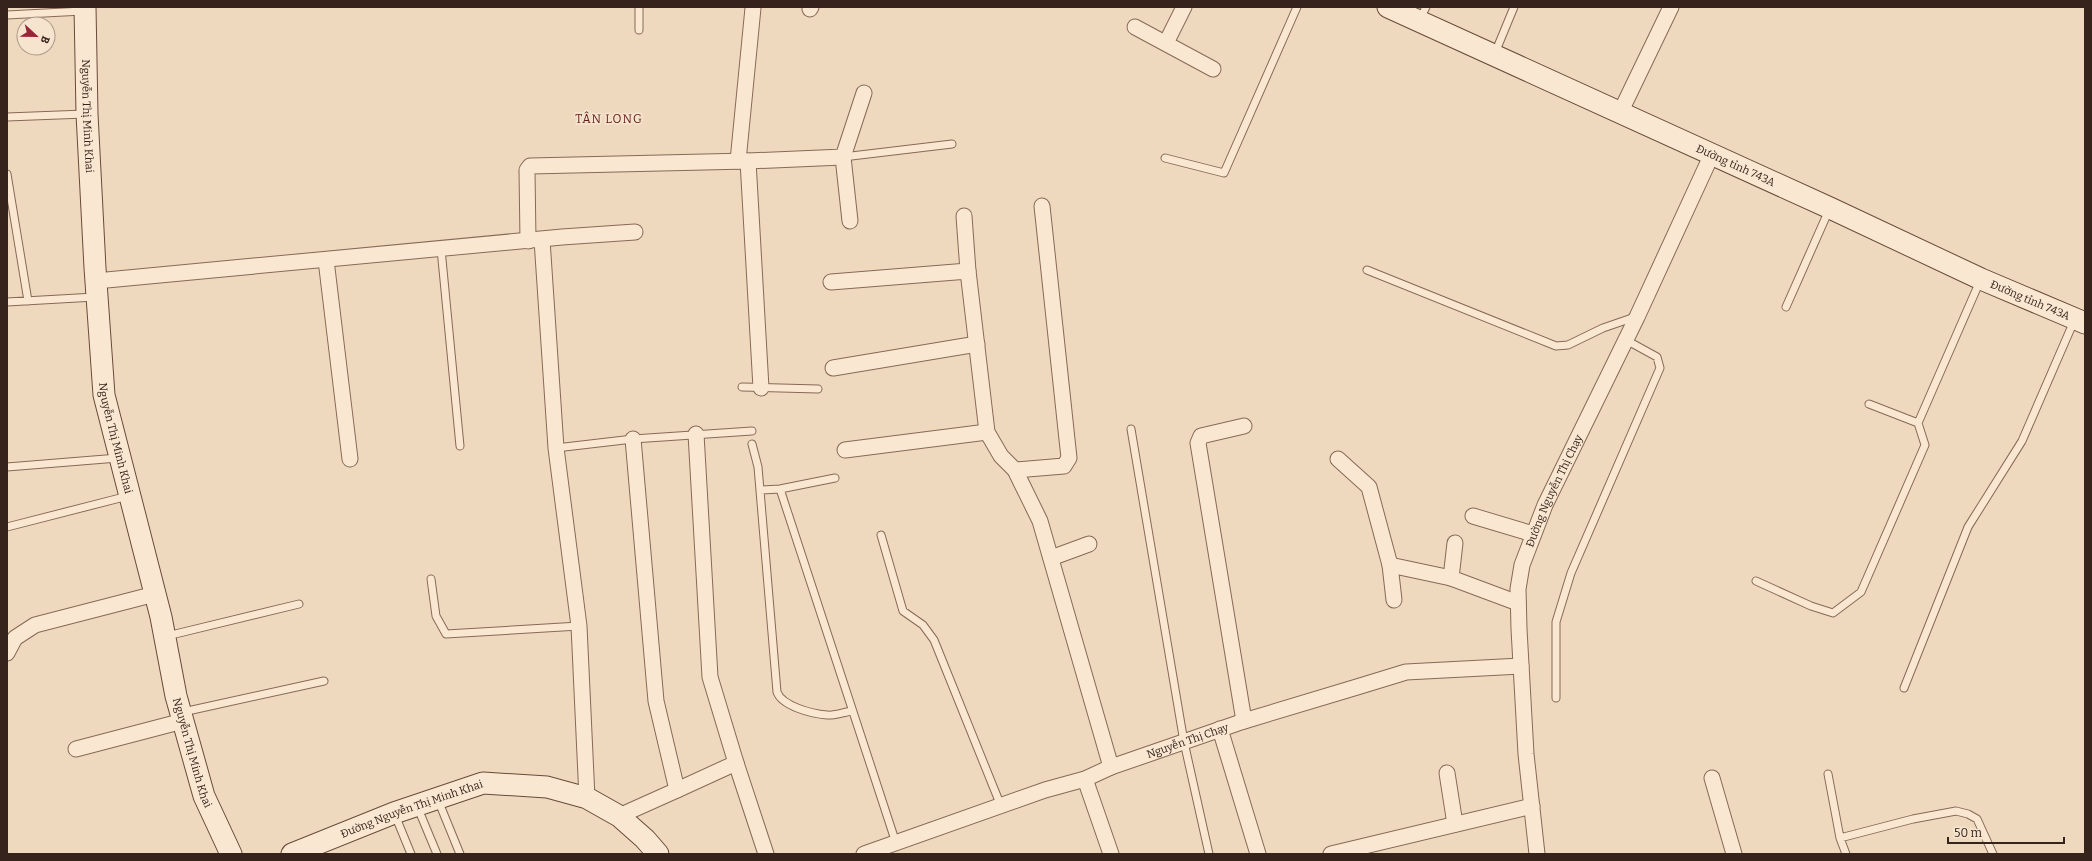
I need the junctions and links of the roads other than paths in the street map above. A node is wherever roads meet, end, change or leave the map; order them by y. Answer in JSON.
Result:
{"nodes":[{"id":1,"x":639,"y":7,"type":"edge"},
{"id":2,"x":1184,"y":7,"type":"edge"},
{"id":3,"x":1297,"y":7,"type":"edge"},
{"id":4,"x":1388,"y":7,"type":"edge"},
{"id":5,"x":1514,"y":7,"type":"edge"},
{"id":6,"x":1671,"y":7,"type":"edge"},
{"id":7,"x":754,"y":8,"type":"edge"},
{"id":8,"x":85,"y":9,"type":"edge"},
{"id":9,"x":1422,"y":14,"type":"edge"},
{"id":10,"x":7,"y":15,"type":"edge"},
{"id":11,"x":1135,"y":27,"type":"dead end"},
{"id":12,"x":639,"y":30,"type":"dead end"},
{"id":13,"x":1166,"y":43,"type":"junction"},
{"id":14,"x":1493,"y":56,"type":"junction"},
{"id":15,"x":1213,"y":69,"type":"dead end"},
{"id":16,"x":864,"y":93,"type":"dead end"},
{"id":17,"x":87,"y":114,"type":"junction"},
{"id":18,"x":1620,"y":114,"type":"junction"},
{"id":19,"x":7,"y":117,"type":"edge"},
{"id":20,"x":952,"y":144,"type":"dead end"},
{"id":21,"x":1712,"y":154,"type":"junction"},
{"id":22,"x":843,"y":157,"type":"junction"},
{"id":23,"x":1165,"y":158,"type":"dead end"},
{"id":24,"x":743,"y":161,"type":"junction"},
{"id":25,"x":7,"y":174,"type":"edge"},
{"id":26,"x":1042,"y":206,"type":"dead end"},
{"id":27,"x":1830,"y":208,"type":"junction"},
{"id":28,"x":964,"y":216,"type":"dead end"},
{"id":29,"x":850,"y":222,"type":"dead end"},
{"id":30,"x":635,"y":232,"type":"dead end"},
{"id":31,"x":535,"y":240,"type":"junction"},
{"id":32,"x":441,"y":249,"type":"junction"},
{"id":33,"x":326,"y":260,"type":"junction"},
{"id":34,"x":1367,"y":270,"type":"dead end"},
{"id":35,"x":968,"y":271,"type":"junction"},
{"id":36,"x":1981,"y":279,"type":"junction"},
{"id":37,"x":831,"y":282,"type":"dead end"},
{"id":38,"x":96,"y":289,"type":"junction"},
{"id":39,"x":28,"y":301,"type":"junction"},
{"id":40,"x":7,"y":302,"type":"edge"},
{"id":41,"x":1786,"y":307,"type":"dead end"},
{"id":42,"x":1637,"y":317,"type":"junction"},
{"id":43,"x":2080,"y":321,"type":"edge"},
{"id":44,"x":1626,"y":340,"type":"junction"},
{"id":45,"x":977,"y":344,"type":"junction"},
{"id":46,"x":833,"y":368,"type":"dead end"},
{"id":47,"x":742,"y":387,"type":"dead end"},
{"id":48,"x":761,"y":388,"type":"junction"},
{"id":49,"x":818,"y":389,"type":"dead end"},
{"id":50,"x":1869,"y":404,"type":"dead end"},
{"id":51,"x":1918,"y":423,"type":"junction"},
{"id":52,"x":1244,"y":426,"type":"dead end"},
{"id":53,"x":1131,"y":429,"type":"dead end"},
{"id":54,"x":752,"y":431,"type":"dead end"},
{"id":55,"x":987,"y":432,"type":"junction"},
{"id":56,"x":696,"y":434,"type":"junction"},
{"id":57,"x":633,"y":439,"type":"junction"},
{"id":58,"x":752,"y":444,"type":"dead end"},
{"id":59,"x":460,"y":446,"type":"dead end"},
{"id":60,"x":556,"y":448,"type":"junction"},
{"id":61,"x":845,"y":450,"type":"dead end"},
{"id":62,"x":120,"y":458,"type":"junction"},
{"id":63,"x":1338,"y":459,"type":"dead end"},
{"id":64,"x":350,"y":460,"type":"dead end"},
{"id":65,"x":7,"y":467,"type":"edge"},
{"id":66,"x":1015,"y":470,"type":"junction"},
{"id":67,"x":835,"y":478,"type":"dead end"},
{"id":68,"x":780,"y":489,"type":"junction"},
{"id":69,"x":760,"y":490,"type":"junction"},
{"id":70,"x":130,"y":496,"type":"junction"},
{"id":71,"x":1473,"y":516,"type":"dead end"},
{"id":72,"x":7,"y":527,"type":"edge"},
{"id":73,"x":1533,"y":534,"type":"junction"},
{"id":74,"x":882,"y":535,"type":"dead end"},
{"id":75,"x":1455,"y":543,"type":"dead end"},
{"id":76,"x":1089,"y":544,"type":"dead end"},
{"id":77,"x":1051,"y":558,"type":"junction"},
{"id":78,"x":1390,"y":565,"type":"junction"},
{"id":79,"x":1451,"y":578,"type":"junction"},
{"id":80,"x":431,"y":579,"type":"dead end"},
{"id":81,"x":1756,"y":581,"type":"dead end"},
{"id":82,"x":155,"y":594,"type":"junction"},
{"id":83,"x":1394,"y":600,"type":"dead end"},
{"id":84,"x":1518,"y":603,"type":"junction"},
{"id":85,"x":299,"y":604,"type":"dead end"},
{"id":86,"x":579,"y":626,"type":"junction"},
{"id":87,"x":165,"y":637,"type":"junction"},
{"id":88,"x":7,"y":653,"type":"edge"},
{"id":89,"x":1521,"y":666,"type":"junction"},
{"id":90,"x":324,"y":681,"type":"dead end"},
{"id":91,"x":1904,"y":688,"type":"dead end"},
{"id":92,"x":1556,"y":698,"type":"dead end"},
{"id":93,"x":852,"y":711,"type":"junction"},
{"id":94,"x":182,"y":717,"type":"junction"},
{"id":95,"x":1244,"y":721,"type":"junction"},
{"id":96,"x":1220,"y":729,"type":"junction"},
{"id":97,"x":1184,"y":742,"type":"junction"},
{"id":98,"x":76,"y":749,"type":"dead end"},
{"id":99,"x":736,"y":763,"type":"junction"},
{"id":100,"x":1111,"y":767,"type":"junction"},
{"id":101,"x":1447,"y":773,"type":"dead end"},
{"id":102,"x":1828,"y":774,"type":"dead end"},
{"id":103,"x":1712,"y":778,"type":"dead end"},
{"id":104,"x":1085,"y":779,"type":"junction"},
{"id":105,"x":677,"y":790,"type":"junction"},
{"id":106,"x":437,"y":798,"type":"junction"},
{"id":107,"x":587,"y":798,"type":"junction"},
{"id":108,"x":417,"y":805,"type":"junction"},
{"id":109,"x":1001,"y":806,"type":"junction"},
{"id":110,"x":1532,"y":806,"type":"junction"},
{"id":111,"x":394,"y":813,"type":"junction"},
{"id":112,"x":619,"y":816,"type":"junction"},
{"id":113,"x":1455,"y":824,"type":"junction"},
{"id":114,"x":1840,"y":838,"type":"junction"},
{"id":115,"x":896,"y":843,"type":"junction"},
{"id":116,"x":296,"y":853,"type":"edge"},
{"id":117,"x":231,"y":854,"type":"edge"},
{"id":118,"x":411,"y":854,"type":"edge"},
{"id":119,"x":437,"y":854,"type":"edge"},
{"id":120,"x":460,"y":854,"type":"edge"},
{"id":121,"x":658,"y":854,"type":"edge"},
{"id":122,"x":766,"y":854,"type":"edge"},
{"id":123,"x":864,"y":854,"type":"edge"},
{"id":124,"x":1111,"y":854,"type":"edge"},
{"id":125,"x":1209,"y":854,"type":"edge"},
{"id":126,"x":1258,"y":854,"type":"edge"},
{"id":127,"x":1330,"y":854,"type":"edge"},
{"id":128,"x":1537,"y":854,"type":"edge"},
{"id":129,"x":1734,"y":854,"type":"edge"},
{"id":130,"x":1846,"y":854,"type":"edge"},
{"id":131,"x":1993,"y":854,"type":"edge"}],
"edges":[{"from":1,"to":12,"type":"lane"},
{"from":2,"to":13,"type":"street"},
{"from":3,"to":23,"type":"lane"},
{"from":4,"to":9,"type":"main road","name":"Đường tỉnh 743A"},
{"from":5,"to":14,"type":"lane"},
{"from":6,"to":18,"type":"street"},
{"from":7,"to":24,"type":"street"},
{"from":8,"to":10,"type":"lane"},
{"from":8,"to":17,"type":"main road","name":"Nguyễn Thị Minh Khai"},
{"from":9,"to":14,"type":"main road","name":"Đường tỉnh 743A"},
{"from":11,"to":13,"type":"street"},
{"from":13,"to":15,"type":"street"},
{"from":14,"to":18,"type":"main road","name":"Đường tỉnh 743A"},
{"from":16,"to":22,"type":"street"},
{"from":17,"to":19,"type":"lane"},
{"from":17,"to":38,"type":"main road","name":"Nguyễn Thị Minh Khai"},
{"from":18,"to":21,"type":"main road","name":"Đường tỉnh 743A"},
{"from":20,"to":22,"type":"lane"},
{"from":21,"to":27,"type":"main road","name":"Đường tỉnh 743A"},
{"from":21,"to":42,"type":"street","name":"Đường Nguyễn Thị Chạy"},
{"from":22,"to":24,"type":"street"},
{"from":22,"to":29,"type":"street"},
{"from":24,"to":31,"type":"street"},
{"from":24,"to":48,"type":"street"},
{"from":25,"to":39,"type":"lane"},
{"from":26,"to":66,"type":"street"},
{"from":27,"to":36,"type":"main road","name":"Đường tỉnh 743A"},
{"from":27,"to":41,"type":"lane"},
{"from":28,"to":35,"type":"street"},
{"from":30,"to":31,"type":"street"},
{"from":31,"to":32,"type":"street"},
{"from":31,"to":60,"type":"street"},
{"from":32,"to":33,"type":"street"},
{"from":32,"to":59,"type":"lane"},
{"from":33,"to":38,"type":"street"},
{"from":33,"to":64,"type":"street"},
{"from":34,"to":42,"type":"lane"},
{"from":35,"to":37,"type":"street"},
{"from":35,"to":45,"type":"street"},
{"from":36,"to":43,"type":"main road","name":"Đường tỉnh 743A"},
{"from":36,"to":51,"type":"lane"},
{"from":38,"to":39,"type":"lane"},
{"from":38,"to":62,"type":"main road","name":"Nguyễn Thị Minh Khai"},
{"from":39,"to":40,"type":"lane"},
{"from":42,"to":44,"type":"street","name":"Đường Nguyễn Thị Chạy"},
{"from":43,"to":91,"type":"lane"},
{"from":44,"to":73,"type":"street","name":"Đường Nguyễn Thị Chạy"},
{"from":44,"to":92,"type":"lane"},
{"from":45,"to":46,"type":"street"},
{"from":45,"to":55,"type":"street"},
{"from":47,"to":48,"type":"lane"},
{"from":48,"to":49,"type":"lane"},
{"from":50,"to":51,"type":"lane"},
{"from":51,"to":81,"type":"lane"},
{"from":52,"to":95,"type":"street"},
{"from":53,"to":97,"type":"lane"},
{"from":54,"to":56,"type":"lane"},
{"from":55,"to":61,"type":"street"},
{"from":55,"to":66,"type":"street"},
{"from":56,"to":57,"type":"lane"},
{"from":56,"to":99,"type":"street"},
{"from":57,"to":60,"type":"lane"},
{"from":57,"to":105,"type":"street"},
{"from":58,"to":69,"type":"lane"},
{"from":60,"to":86,"type":"street"},
{"from":62,"to":65,"type":"lane"},
{"from":62,"to":70,"type":"main road","name":"Nguyễn Thị Minh Khai"},
{"from":63,"to":78,"type":"street"},
{"from":66,"to":77,"type":"street"},
{"from":67,"to":68,"type":"lane"},
{"from":68,"to":69,"type":"lane"},
{"from":68,"to":93,"type":"lane"},
{"from":69,"to":93,"type":"lane"},
{"from":70,"to":72,"type":"lane"},
{"from":70,"to":82,"type":"main road","name":"Nguyễn Thị Minh Khai"},
{"from":71,"to":73,"type":"street"},
{"from":73,"to":84,"type":"street","name":"Đường Nguyễn Thị Chạy"},
{"from":74,"to":109,"type":"lane"},
{"from":75,"to":79,"type":"street"},
{"from":76,"to":77,"type":"street"},
{"from":77,"to":100,"type":"street"},
{"from":78,"to":79,"type":"street"},
{"from":78,"to":83,"type":"street"},
{"from":79,"to":84,"type":"street"},
{"from":80,"to":86,"type":"lane"},
{"from":82,"to":87,"type":"main road","name":"Nguyễn Thị Minh Khai"},
{"from":82,"to":88,"type":"street"},
{"from":84,"to":89,"type":"street","name":"Đường Nguyễn Thị Chạy"},
{"from":85,"to":87,"type":"lane"},
{"from":86,"to":107,"type":"street"},
{"from":87,"to":94,"type":"main road","name":"Nguyễn Thị Minh Khai"},
{"from":89,"to":95,"type":"street","name":"Nguyễn Thị Chạy"},
{"from":89,"to":110,"type":"street","name":"Đường Nguyễn Thị Chạy"},
{"from":90,"to":94,"type":"lane"},
{"from":93,"to":115,"type":"lane"},
{"from":94,"to":98,"type":"street"},
{"from":94,"to":117,"type":"main road","name":"Nguyễn Thị Minh Khai"},
{"from":95,"to":96,"type":"street","name":"Nguyễn Thị Chạy"},
{"from":96,"to":97,"type":"street","name":"Nguyễn Thị Chạy"},
{"from":96,"to":126,"type":"street"},
{"from":97,"to":100,"type":"street","name":"Nguyễn Thị Chạy"},
{"from":97,"to":125,"type":"lane"},
{"from":99,"to":105,"type":"street"},
{"from":99,"to":122,"type":"street"},
{"from":100,"to":104,"type":"street","name":"Nguyễn Thị Chạy"},
{"from":101,"to":113,"type":"street"},
{"from":102,"to":114,"type":"lane"},
{"from":103,"to":129,"type":"street"},
{"from":104,"to":109,"type":"street","name":"Nguyễn Thị Chạy"},
{"from":104,"to":124,"type":"street"},
{"from":105,"to":112,"type":"street"},
{"from":106,"to":107,"type":"main road","name":"Đường Nguyễn Thị Minh Khai"},
{"from":106,"to":108,"type":"main road","name":"Đường Nguyễn Thị Minh Khai"},
{"from":106,"to":120,"type":"lane"},
{"from":107,"to":112,"type":"main road","name":"Đường Nguyễn Thị Minh Khai"},
{"from":108,"to":111,"type":"main road","name":"Đường Nguyễn Thị Minh Khai"},
{"from":108,"to":119,"type":"lane"},
{"from":109,"to":115,"type":"street","name":"Nguyễn Thị Chạy"},
{"from":110,"to":113,"type":"street"},
{"from":110,"to":128,"type":"street","name":"Đường Nguyễn Thị Chạy"},
{"from":111,"to":116,"type":"main road","name":"Đường Nguyễn Thị Minh Khai"},
{"from":111,"to":118,"type":"lane"},
{"from":112,"to":121,"type":"main road","name":"Đường Nguyễn Thị Minh Khai"},
{"from":113,"to":127,"type":"street"},
{"from":114,"to":130,"type":"lane"},
{"from":114,"to":131,"type":"lane"},
{"from":115,"to":123,"type":"street","name":"Nguyễn Thị Chạy"}]}
